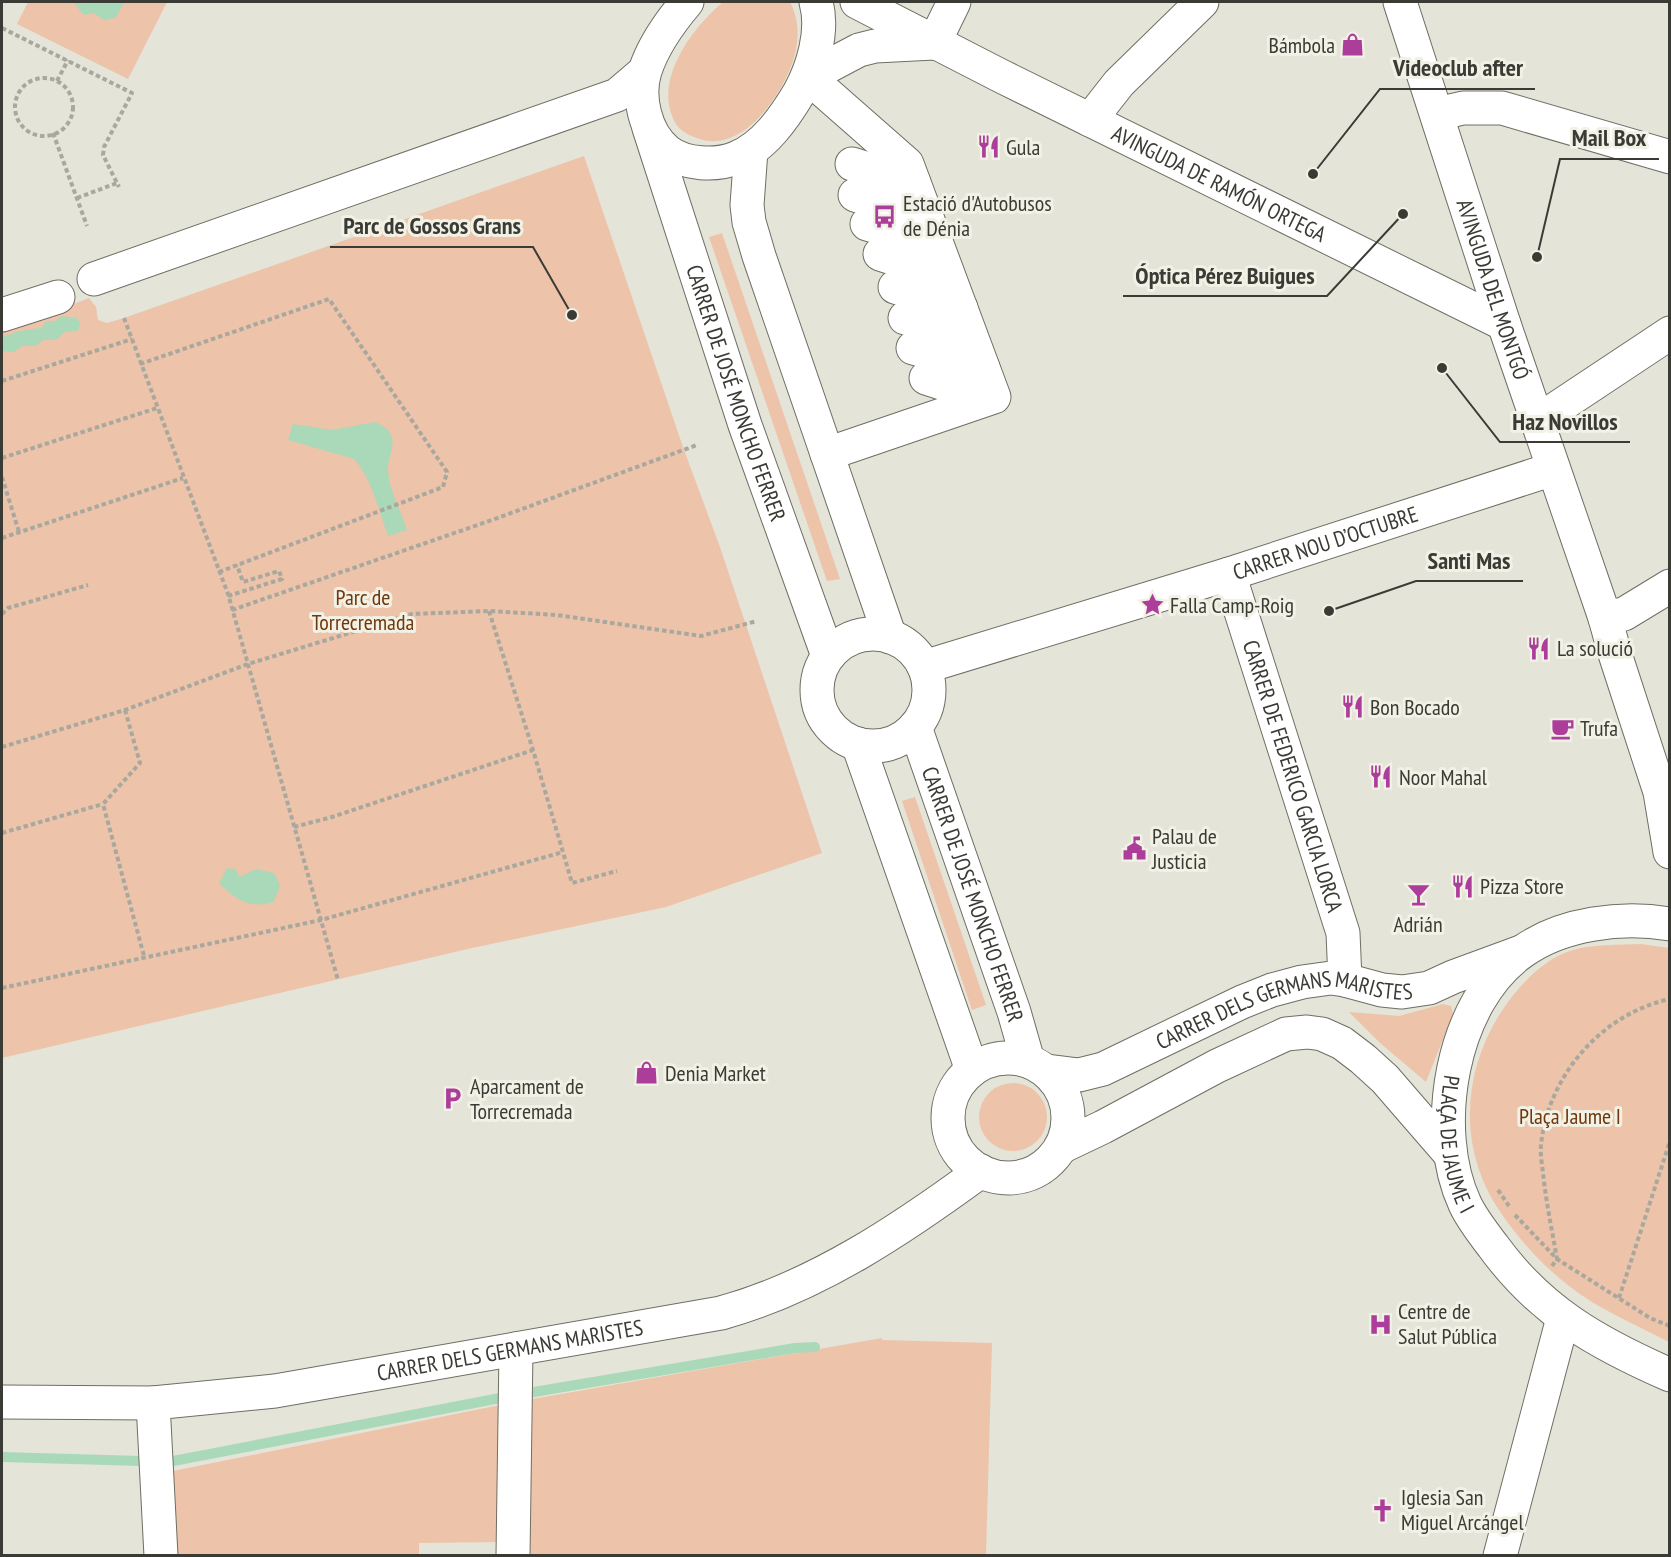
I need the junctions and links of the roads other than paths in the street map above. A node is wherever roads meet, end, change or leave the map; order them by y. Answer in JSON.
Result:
{"nodes":[{"id":1,"x":686,"y":2,"type":"edge"},
{"id":2,"x":816,"y":2,"type":"edge"},
{"id":3,"x":856,"y":2,"type":"edge"},
{"id":4,"x":954,"y":2,"type":"edge"},
{"id":5,"x":1202,"y":2,"type":"edge"},
{"id":6,"x":1400,"y":2,"type":"edge"},
{"id":7,"x":934,"y":43,"type":"junction"},
{"id":8,"x":644,"y":72,"type":"junction"},
{"id":9,"x":808,"y":77,"type":"junction"},
{"id":10,"x":1437,"y":114,"type":"junction"},
{"id":11,"x":1090,"y":120,"type":"junction"},
{"id":12,"x":649,"y":128,"type":"junction"},
{"id":13,"x":751,"y":150,"type":"junction"},
{"id":14,"x":1670,"y":157,"type":"edge"},
{"id":15,"x":914,"y":183,"type":"junction"},
{"id":16,"x":932,"y":231,"type":"junction"},
{"id":17,"x":880,"y":254,"type":"dead end"},
{"id":18,"x":948,"y":276,"type":"junction"},
{"id":19,"x":94,"y":279,"type":"dead end"},
{"id":20,"x":895,"y":287,"type":"dead end"},
{"id":21,"x":58,"y":297,"type":"dead end"},
{"id":22,"x":2,"y":315,"type":"edge"},
{"id":23,"x":966,"y":323,"type":"junction"},
{"id":24,"x":1504,"y":324,"type":"junction"},
{"id":25,"x":1670,"y":333,"type":"edge"},
{"id":26,"x":926,"y":378,"type":"dead end"},
{"id":27,"x":986,"y":383,"type":"junction"},
{"id":28,"x":1535,"y":417,"type":"junction"},
{"id":29,"x":827,"y":454,"type":"junction"},
{"id":30,"x":1552,"y":469,"type":"junction"},
{"id":31,"x":1229,"y":574,"type":"junction"},
{"id":32,"x":1670,"y":586,"type":"edge"},
{"id":33,"x":1605,"y":618,"type":"junction"},
{"id":34,"x":890,"y":637,"type":"junction"},
{"id":35,"x":828,"y":656,"type":"junction"},
{"id":36,"x":924,"y":667,"type":"junction"},
{"id":37,"x":915,"y":727,"type":"junction"},
{"id":38,"x":858,"y":744,"type":"junction"},
{"id":39,"x":1670,"y":852,"type":"edge"},
{"id":40,"x":1668,"y":919,"type":"edge"},
{"id":41,"x":1521,"y":952,"type":"junction"},
{"id":42,"x":1345,"y":980,"type":"junction"},
{"id":43,"x":1038,"y":1066,"type":"junction"},
{"id":44,"x":972,"y":1070,"type":"junction"},
{"id":45,"x":1061,"y":1147,"type":"junction"},
{"id":46,"x":1450,"y":1154,"type":"junction"},
{"id":47,"x":981,"y":1172,"type":"junction"},
{"id":48,"x":1563,"y":1318,"type":"junction"},
{"id":49,"x":516,"y":1349,"type":"junction"},
{"id":50,"x":1670,"y":1375,"type":"edge"},
{"id":51,"x":2,"y":1402,"type":"edge"},
{"id":52,"x":153,"y":1403,"type":"junction"},
{"id":53,"x":161,"y":1556,"type":"edge"},
{"id":54,"x":513,"y":1556,"type":"edge"},
{"id":55,"x":1500,"y":1556,"type":"edge"}],
"edges":[{"from":1,"to":8,"type":"street"},
{"from":2,"to":9,"type":"street"},
{"from":3,"to":7,"type":"street","name":"AVINGUDA DE RAMÓN ORTEGA"},
{"from":4,"to":7,"type":"street"},
{"from":5,"to":11,"type":"street"},
{"from":6,"to":10,"type":"street","name":"AVINGUDA DEL MONTGÓ"},
{"from":7,"to":9,"type":"street","name":"AVINGUDA DE RAMÓN ORTEGA"},
{"from":7,"to":11,"type":"street","name":"AVINGUDA DE RAMÓN ORTEGA"},
{"from":8,"to":12,"type":"street","name":"CARRER DE JOSÉ MONCHO FERRER"},
{"from":8,"to":19,"type":"street"},
{"from":9,"to":13,"type":"street"},
{"from":9,"to":15,"type":"street"},
{"from":10,"to":14,"type":"street"},
{"from":10,"to":24,"type":"street","name":"AVINGUDA DEL MONTGÓ"},
{"from":11,"to":24,"type":"street","name":"AVINGUDA DE RAMÓN ORTEGA"},
{"from":12,"to":13,"type":"street"},
{"from":12,"to":35,"type":"street","name":"CARRER DE JOSÉ MONCHO FERRER"},
{"from":13,"to":29,"type":"street"},
{"from":15,"to":16,"type":"street"},
{"from":15,"to":16,"type":"street"},
{"from":16,"to":18,"type":"street"},
{"from":17,"to":18,"type":"street"},
{"from":18,"to":23,"type":"street"},
{"from":20,"to":23,"type":"street"},
{"from":21,"to":22,"type":"street"},
{"from":23,"to":27,"type":"street"},
{"from":23,"to":27,"type":"street"},
{"from":24,"to":28,"type":"street","name":"AVINGUDA DEL MONTGÓ"},
{"from":25,"to":28,"type":"street"},
{"from":26,"to":27,"type":"street"},
{"from":27,"to":29,"type":"street"},
{"from":28,"to":30,"type":"street","name":"AVINGUDA DEL MONTGÓ"},
{"from":29,"to":34,"type":"street"},
{"from":30,"to":31,"type":"street","name":"CARRER NOU D’OCTUBRE"},
{"from":30,"to":33,"type":"street","name":"AVINGUDA DEL MONTGÓ"},
{"from":31,"to":36,"type":"street","name":"CARRER NOU D’OCTUBRE"},
{"from":31,"to":42,"type":"street","name":"CARRER DE FEDERICO GARCIA LORCA"},
{"from":32,"to":33,"type":"street"},
{"from":33,"to":39,"type":"street","name":"AVINGUDA DEL MONTGÓ"},
{"from":34,"to":35,"type":"street"},
{"from":34,"to":36,"type":"street"},
{"from":35,"to":38,"type":"street"},
{"from":36,"to":37,"type":"street"},
{"from":37,"to":38,"type":"street"},
{"from":37,"to":43,"type":"street","name":"CARRER DE JOSÉ MONCHO FERRER"},
{"from":38,"to":44,"type":"street"},
{"from":40,"to":41,"type":"street","name":"PLAÇA DE JAUME I"},
{"from":41,"to":42,"type":"street","name":"CARRER DELS GERMANS MARISTES"},
{"from":41,"to":46,"type":"street","name":"PLAÇA DE JAUME I"},
{"from":42,"to":43,"type":"street","name":"CARRER DELS GERMANS MARISTES"},
{"from":43,"to":44,"type":"street"},
{"from":43,"to":45,"type":"street"},
{"from":44,"to":47,"type":"street"},
{"from":45,"to":46,"type":"street","name":"CARRER DELS GERMANS MARISTES"},
{"from":45,"to":47,"type":"street"},
{"from":46,"to":48,"type":"street","name":"PLAÇA DE JAUME I"},
{"from":47,"to":49,"type":"street","name":"CARRER DELS GERMANS MARISTES"},
{"from":48,"to":50,"type":"street","name":"PLAÇA DE JAUME I"},
{"from":48,"to":55,"type":"street"},
{"from":49,"to":52,"type":"street","name":"CARRER DELS GERMANS MARISTES"},
{"from":49,"to":54,"type":"street"},
{"from":51,"to":52,"type":"street","name":"CARRER DELS GERMANS MARISTES"},
{"from":52,"to":53,"type":"street"}]}
